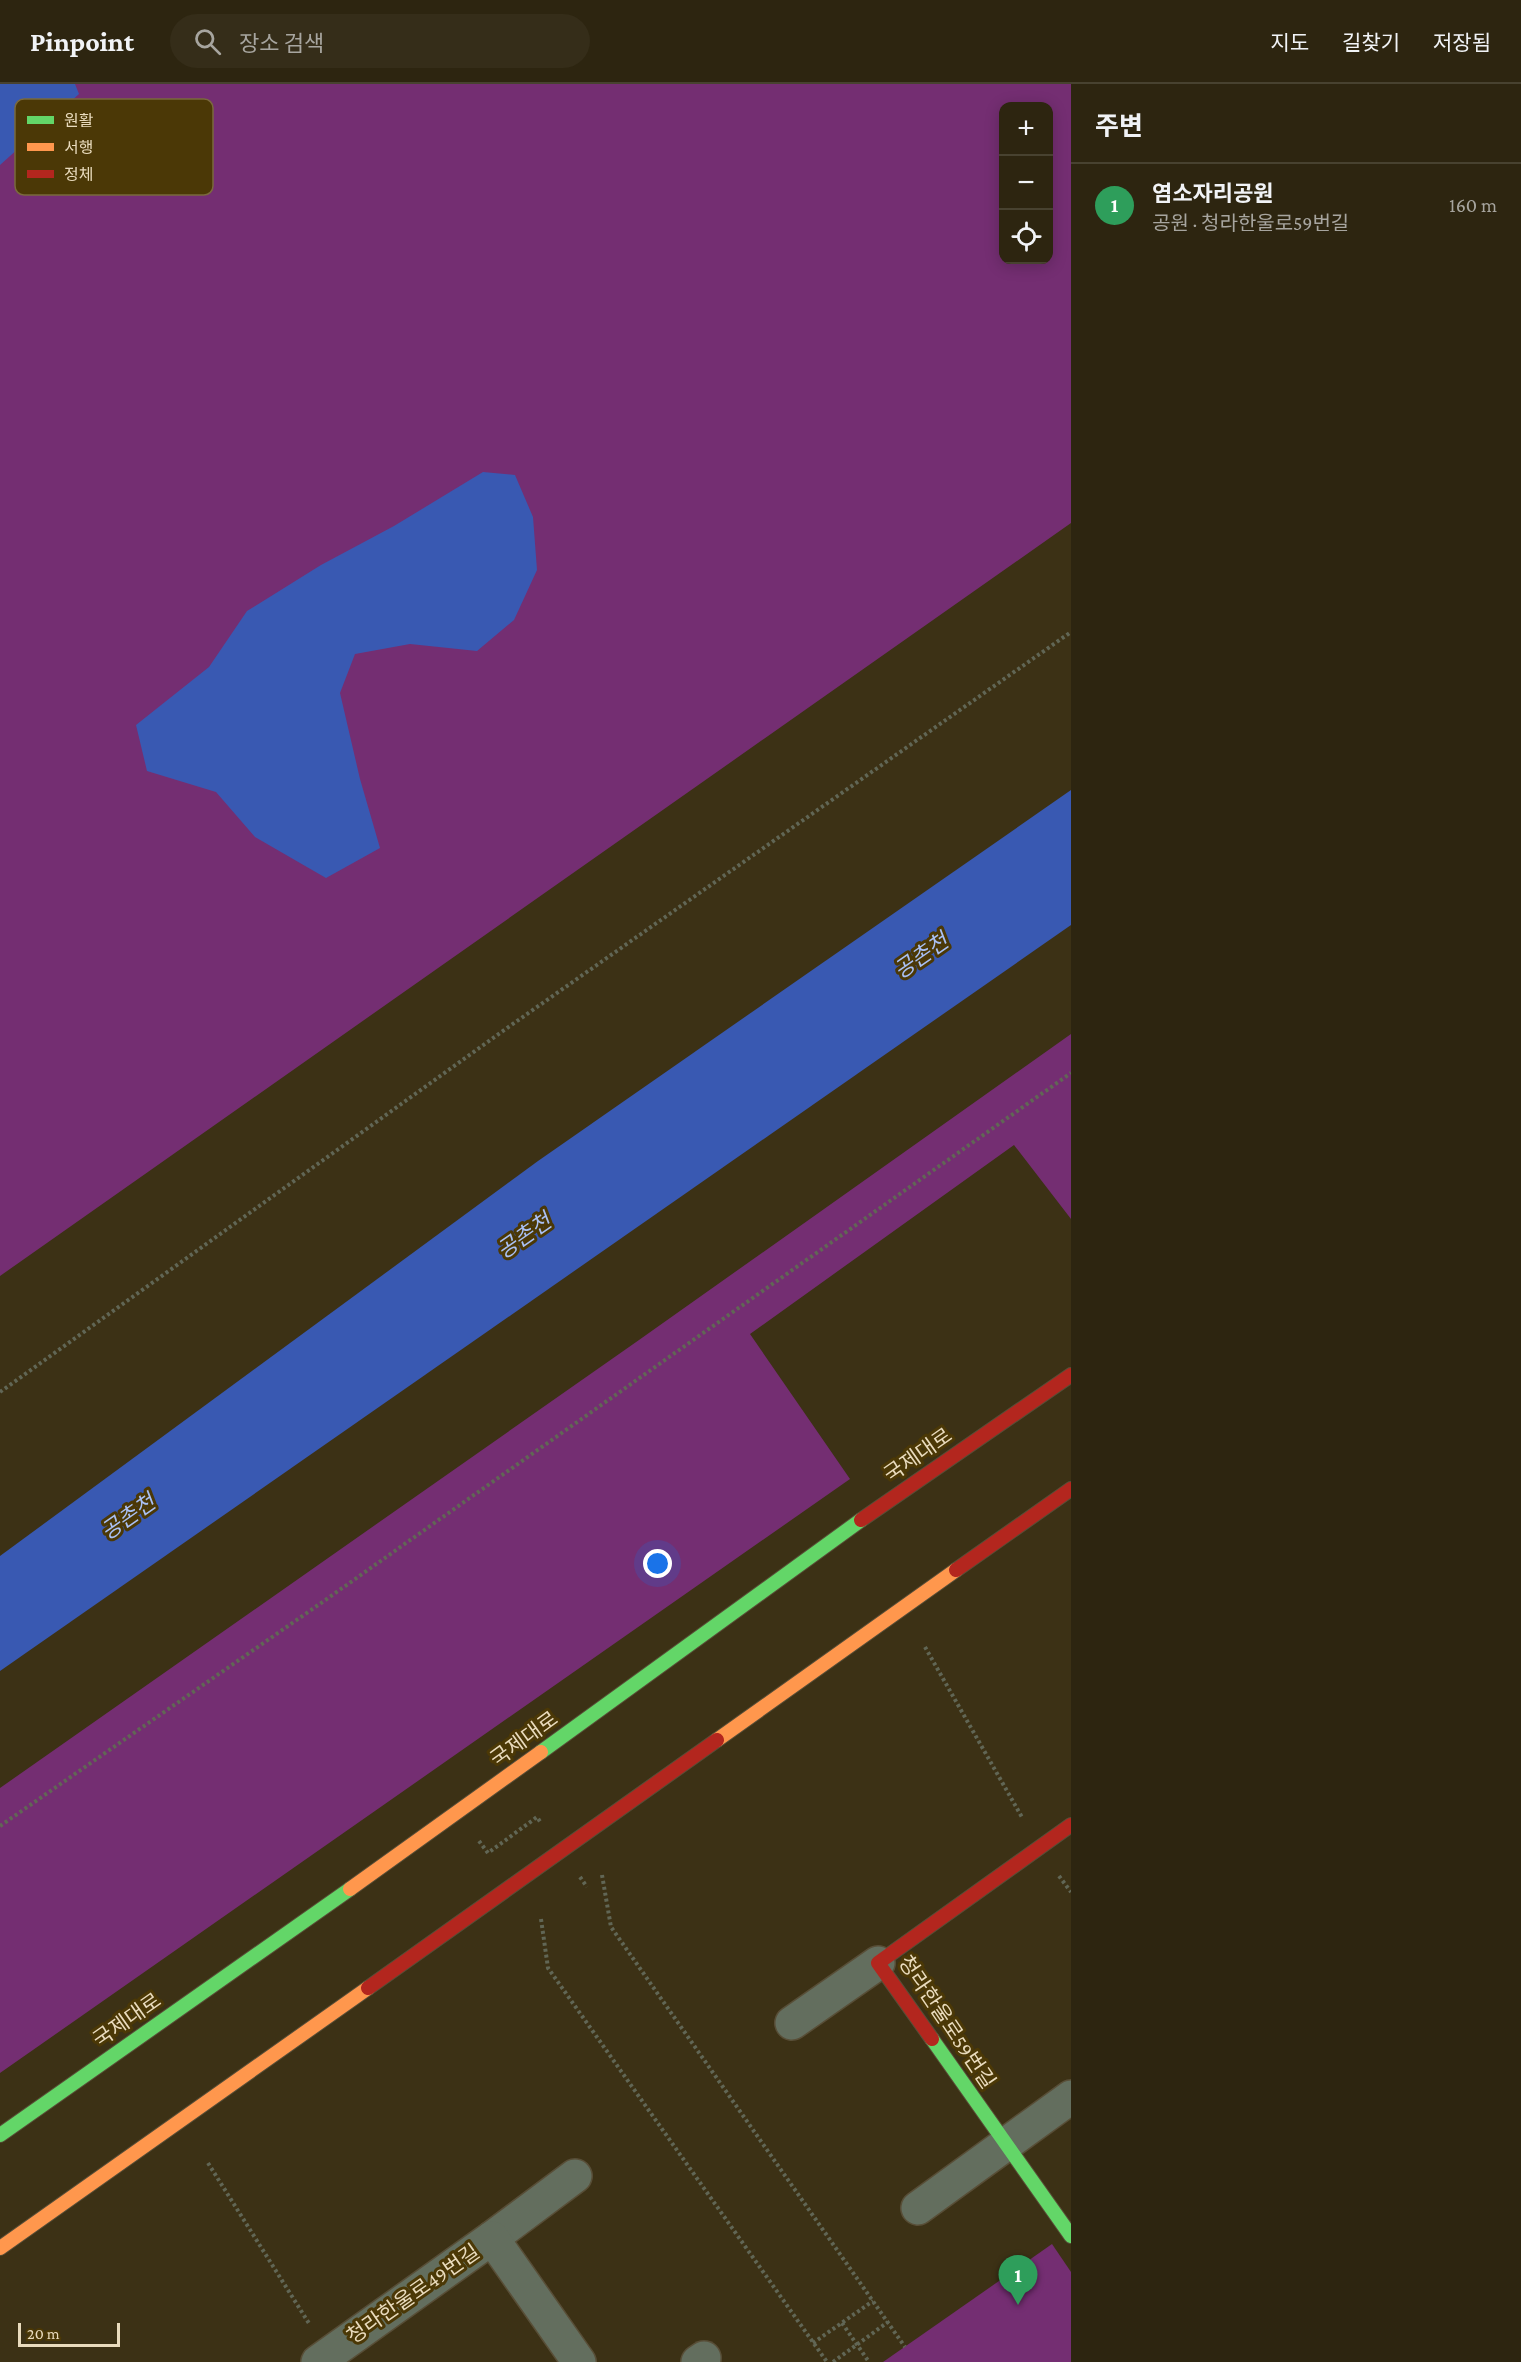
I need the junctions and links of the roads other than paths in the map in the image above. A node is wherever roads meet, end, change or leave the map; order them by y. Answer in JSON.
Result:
{"nodes":[{"id":1,"x":1071,"y":1375,"type":"edge"},
{"id":2,"x":1071,"y":1490,"type":"edge"},
{"id":3,"x":1071,"y":1825,"type":"edge"},
{"id":4,"x":878,"y":1964,"type":"junction"},
{"id":5,"x":792,"y":2023,"type":"dead end"},
{"id":6,"x":1071,"y":2097,"type":"edge"},
{"id":7,"x":0,"y":2135,"type":"edge"},
{"id":8,"x":1006,"y":2144,"type":"junction"},
{"id":9,"x":575,"y":2176,"type":"dead end"},
{"id":10,"x":918,"y":2208,"type":"dead end"},
{"id":11,"x":1071,"y":2236,"type":"edge"},
{"id":12,"x":492,"y":2238,"type":"junction"},
{"id":13,"x":0,"y":2248,"type":"edge"},
{"id":14,"x":324,"y":2358,"type":"edge"},
{"id":15,"x":579,"y":2362,"type":"edge"}],
"edges":[{"from":1,"to":7,"type":"main road","name":"국제대로"},
{"from":2,"to":13,"type":"main road"},
{"from":3,"to":4,"type":"main road","name":"청라한울로59번길"},
{"from":4,"to":5,"type":"street"},
{"from":4,"to":8,"type":"main road","name":"청라한울로59번길"},
{"from":6,"to":8,"type":"street"},
{"from":8,"to":10,"type":"street"},
{"from":8,"to":11,"type":"main road","name":"청라한울로59번길"},
{"from":9,"to":12,"type":"street"},
{"from":12,"to":14,"type":"street","name":"청라한울로49번길"},
{"from":12,"to":15,"type":"street","name":"청라한울로49번길"}]}
